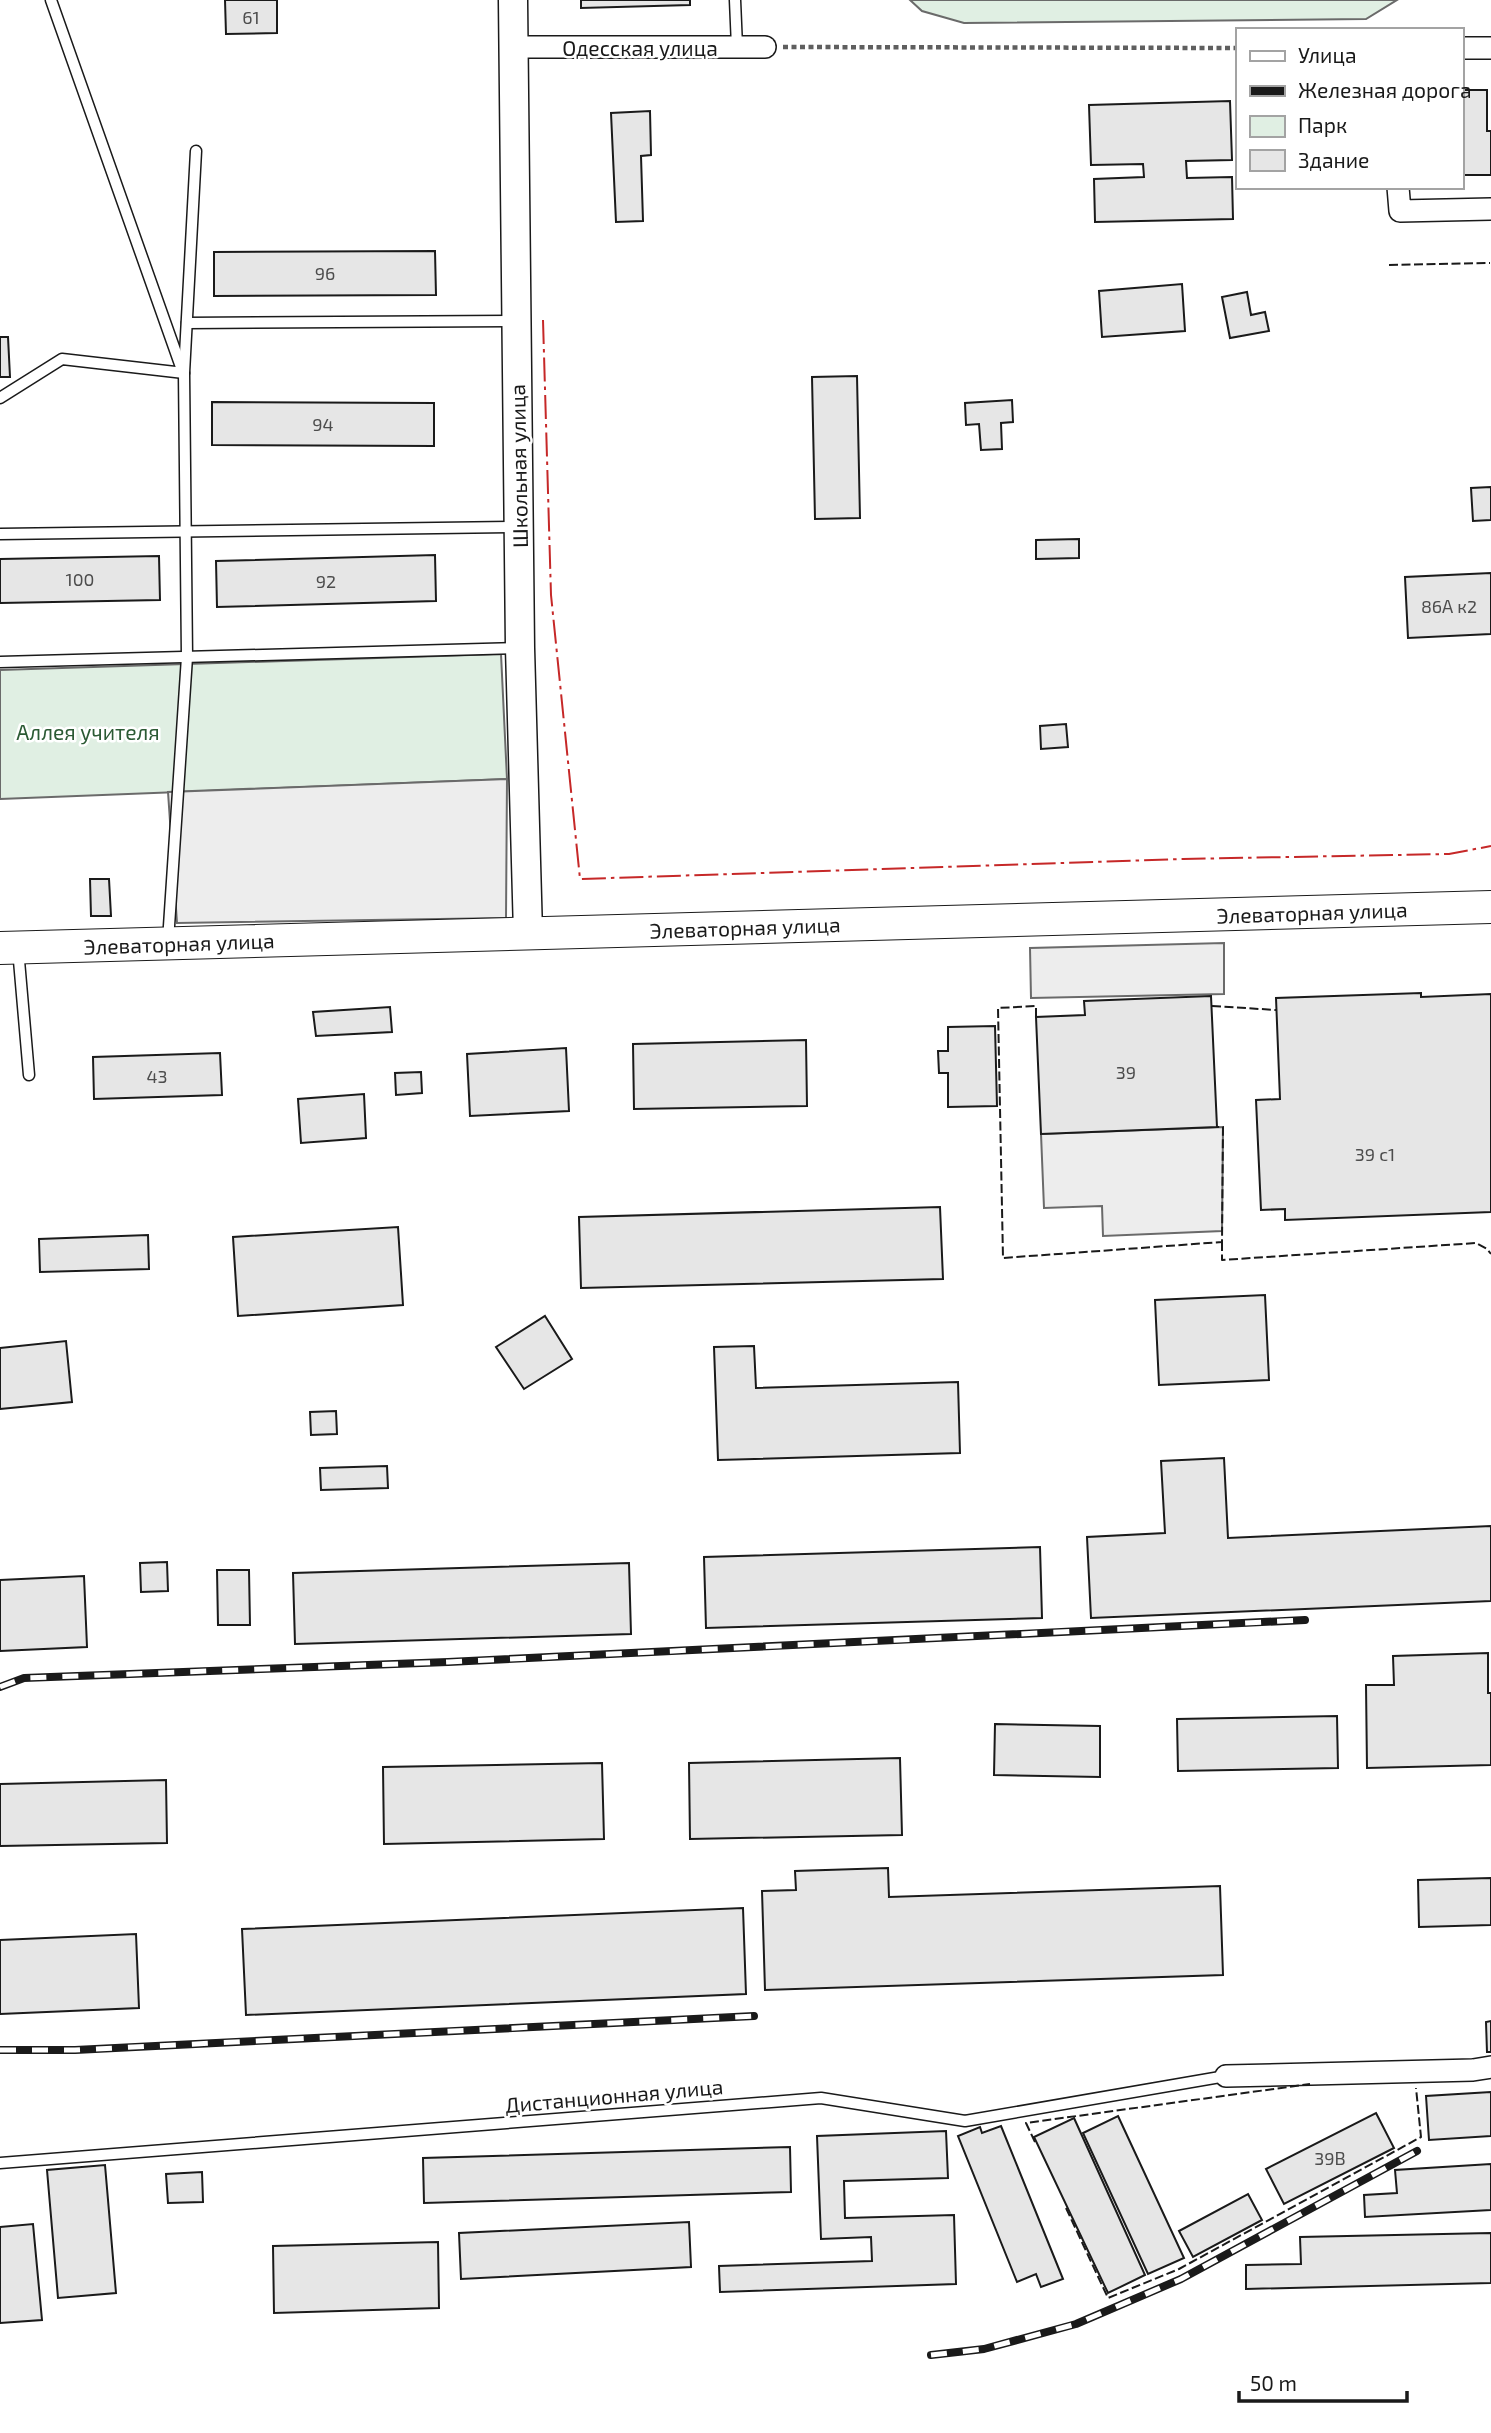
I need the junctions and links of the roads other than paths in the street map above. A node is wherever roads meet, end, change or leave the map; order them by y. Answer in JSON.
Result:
{"nodes":[{"id":1,"x":51,"y":0,"type":"edge"},
{"id":2,"x":513,"y":0,"type":"edge"},
{"id":3,"x":735,"y":0,"type":"edge"},
{"id":4,"x":514,"y":47,"type":"junction"},
{"id":5,"x":737,"y":47,"type":"junction"},
{"id":6,"x":765,"y":47,"type":"road end"},
{"id":7,"x":1463,"y":48,"type":"edge"},
{"id":8,"x":1491,"y":48,"type":"edge"},
{"id":9,"x":196,"y":151,"type":"dead end"},
{"id":10,"x":1398,"y":189,"type":"edge"},
{"id":11,"x":1491,"y":209,"type":"edge"},
{"id":12,"x":517,"y":321,"type":"junction"},
{"id":13,"x":187,"y":323,"type":"junction"},
{"id":14,"x":184,"y":373,"type":"junction"},
{"id":15,"x":0,"y":398,"type":"edge"},
{"id":16,"x":519,"y":527,"type":"junction"},
{"id":17,"x":186,"y":531,"type":"junction"},
{"id":18,"x":0,"y":534,"type":"edge"},
{"id":19,"x":520,"y":648,"type":"junction"},
{"id":20,"x":187,"y":657,"type":"junction"},
{"id":21,"x":0,"y":662,"type":"edge"},
{"id":22,"x":1491,"y":907,"type":"edge"},
{"id":23,"x":528,"y":933,"type":"junction"},
{"id":24,"x":168,"y":944,"type":"junction"},
{"id":25,"x":9,"y":947,"type":"edge"},
{"id":26,"x":29,"y":1075,"type":"dead end"},
{"id":27,"x":1491,"y":2067,"type":"edge"},
{"id":28,"x":1227,"y":2076,"type":"joint"},
{"id":29,"x":0,"y":2163,"type":"edge"}],
"edges":[{"from":1,"to":14,"type":"lane"},
{"from":2,"to":4,"type":"street","name":"Школьная улица"},
{"from":3,"to":5,"type":"lane"},
{"from":4,"to":5,"type":"street","name":"Одесская улица"},
{"from":4,"to":12,"type":"street","name":"Школьная улица"},
{"from":5,"to":6,"type":"street","name":"Одесская улица"},
{"from":7,"to":8,"type":"street"},
{"from":9,"to":13,"type":"lane"},
{"from":10,"to":11,"type":"street"},
{"from":12,"to":13,"type":"lane"},
{"from":12,"to":16,"type":"street","name":"Школьная улица"},
{"from":13,"to":14,"type":"lane"},
{"from":14,"to":15,"type":"lane"},
{"from":14,"to":17,"type":"lane"},
{"from":16,"to":17,"type":"lane"},
{"from":16,"to":19,"type":"street","name":"Школьная улица"},
{"from":17,"to":18,"type":"lane"},
{"from":17,"to":20,"type":"lane"},
{"from":19,"to":20,"type":"lane"},
{"from":19,"to":23,"type":"street","name":"Школьная улица"},
{"from":20,"to":21,"type":"lane"},
{"from":20,"to":24,"type":"lane"},
{"from":22,"to":23,"type":"main road","name":"Элеваторная улица"},
{"from":23,"to":24,"type":"main road","name":"Элеваторная улица"},
{"from":24,"to":25,"type":"main road","name":"Элеваторная улица"},
{"from":25,"to":26,"type":"lane"},
{"from":27,"to":28,"type":"street"},
{"from":28,"to":29,"type":"lane","name":"Дистанционная улица"}]}
